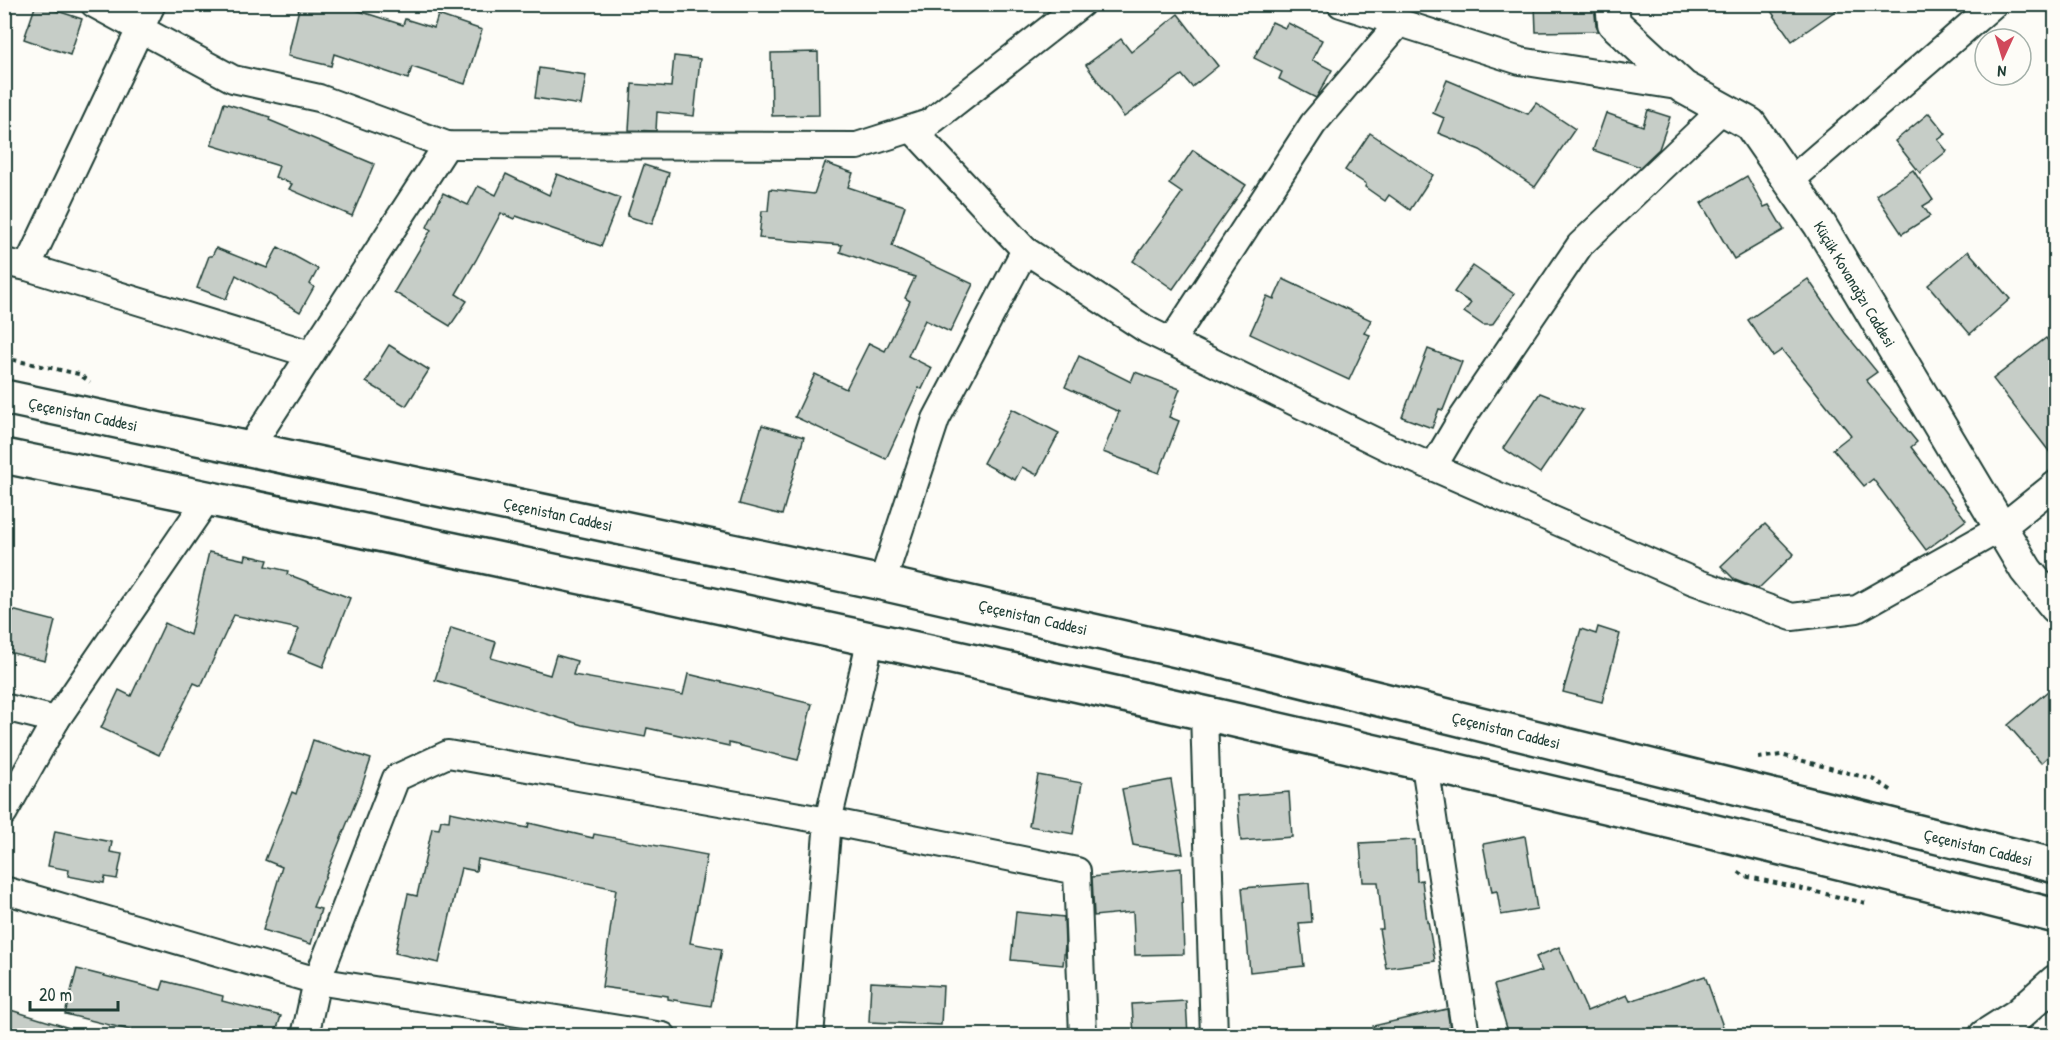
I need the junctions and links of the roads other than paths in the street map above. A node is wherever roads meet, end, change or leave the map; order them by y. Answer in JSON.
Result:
{"nodes":[{"id":1,"x":94,"y":4,"type":"edge"},
{"id":2,"x":152,"y":4,"type":"edge"},
{"id":3,"x":1082,"y":4,"type":"edge"},
{"id":4,"x":1341,"y":4,"type":"edge"},
{"id":5,"x":1612,"y":4,"type":"edge"},
{"id":6,"x":1994,"y":4,"type":"edge"},
{"id":7,"x":1399,"y":22,"type":"junction"},
{"id":8,"x":141,"y":29,"type":"junction"},
{"id":9,"x":1683,"y":87,"type":"junction"},
{"id":10,"x":1723,"y":109,"type":"junction"},
{"id":11,"x":912,"y":129,"type":"junction"},
{"id":12,"x":447,"y":145,"type":"junction"},
{"id":13,"x":1790,"y":181,"type":"junction"},
{"id":14,"x":1025,"y":250,"type":"junction"},
{"id":15,"x":16,"y":264,"type":"edge"},
{"id":16,"x":1171,"y":342,"type":"junction"},
{"id":17,"x":310,"y":354,"type":"junction"},
{"id":18,"x":4,"y":397,"type":"edge"},
{"id":19,"x":249,"y":448,"type":"junction"},
{"id":20,"x":4,"y":456,"type":"edge"},
{"id":21,"x":1433,"y":467,"type":"junction"},
{"id":22,"x":2055,"y":484,"type":"edge"},
{"id":23,"x":208,"y":498,"type":"junction"},
{"id":24,"x":2001,"y":528,"type":"junction"},
{"id":25,"x":882,"y":583,"type":"junction"},
{"id":26,"x":2055,"y":607,"type":"edge"},
{"id":27,"x":871,"y":638,"type":"junction"},
{"id":28,"x":4,"y":707,"type":"edge"},
{"id":29,"x":1204,"y":713,"type":"junction"},
{"id":30,"x":56,"y":720,"type":"junction"},
{"id":31,"x":1425,"y":765,"type":"junction"},
{"id":32,"x":4,"y":812,"type":"edge"},
{"id":33,"x":828,"y":821,"type":"junction"},
{"id":34,"x":2052,"y":864,"type":"edge"},
{"id":35,"x":4,"y":890,"type":"edge"},
{"id":36,"x":2055,"y":916,"type":"edge"},
{"id":37,"x":317,"y":981,"type":"junction"},
{"id":38,"x":2055,"y":981,"type":"edge"},
{"id":39,"x":305,"y":1035,"type":"edge"},
{"id":40,"x":663,"y":1035,"type":"edge"},
{"id":41,"x":810,"y":1035,"type":"edge"},
{"id":42,"x":1083,"y":1035,"type":"edge"},
{"id":43,"x":1214,"y":1035,"type":"edge"},
{"id":44,"x":1466,"y":1035,"type":"edge"},
{"id":45,"x":1984,"y":1035,"type":"edge"}],
"edges":[{"from":1,"to":8,"type":"street"},
{"from":2,"to":8,"type":"street"},
{"from":3,"to":11,"type":"street"},
{"from":4,"to":7,"type":"street"},
{"from":5,"to":9,"type":"street","name":"Küçük Kovanağzı Caddesi"},
{"from":6,"to":13,"type":"street"},
{"from":7,"to":9,"type":"street"},
{"from":7,"to":16,"type":"street"},
{"from":8,"to":12,"type":"street"},
{"from":8,"to":15,"type":"street"},
{"from":9,"to":10,"type":"street","name":"Küçük Kovanağzı Caddesi"},
{"from":10,"to":13,"type":"street","name":"Küçük Kovanağzı Caddesi"},
{"from":10,"to":21,"type":"street"},
{"from":11,"to":12,"type":"street"},
{"from":11,"to":14,"type":"street"},
{"from":12,"to":17,"type":"street"},
{"from":13,"to":24,"type":"street","name":"Küçük Kovanağzı Caddesi"},
{"from":14,"to":16,"type":"street"},
{"from":14,"to":25,"type":"street"},
{"from":15,"to":17,"type":"street"},
{"from":16,"to":21,"type":"street"},
{"from":17,"to":19,"type":"street"},
{"from":18,"to":19,"type":"main road","name":"Çeçenistan Caddesi"},
{"from":19,"to":25,"type":"main road","name":"Çeçenistan Caddesi"},
{"from":20,"to":23,"type":"main road"},
{"from":21,"to":24,"type":"street"},
{"from":22,"to":24,"type":"street"},
{"from":23,"to":27,"type":"main road"},
{"from":23,"to":30,"type":"street"},
{"from":24,"to":26,"type":"street","name":"Küçük Kovanağzı Caddesi"},
{"from":25,"to":34,"type":"main road","name":"Çeçenistan Caddesi"},
{"from":27,"to":29,"type":"main road"},
{"from":27,"to":33,"type":"street"},
{"from":28,"to":30,"type":"street"},
{"from":29,"to":31,"type":"main road"},
{"from":29,"to":43,"type":"street"},
{"from":30,"to":32,"type":"street"},
{"from":31,"to":36,"type":"main road"},
{"from":31,"to":44,"type":"street"},
{"from":33,"to":37,"type":"street"},
{"from":33,"to":41,"type":"street"},
{"from":33,"to":42,"type":"street"},
{"from":35,"to":37,"type":"street"},
{"from":37,"to":39,"type":"street"},
{"from":37,"to":40,"type":"street"},
{"from":38,"to":45,"type":"street"}]}
